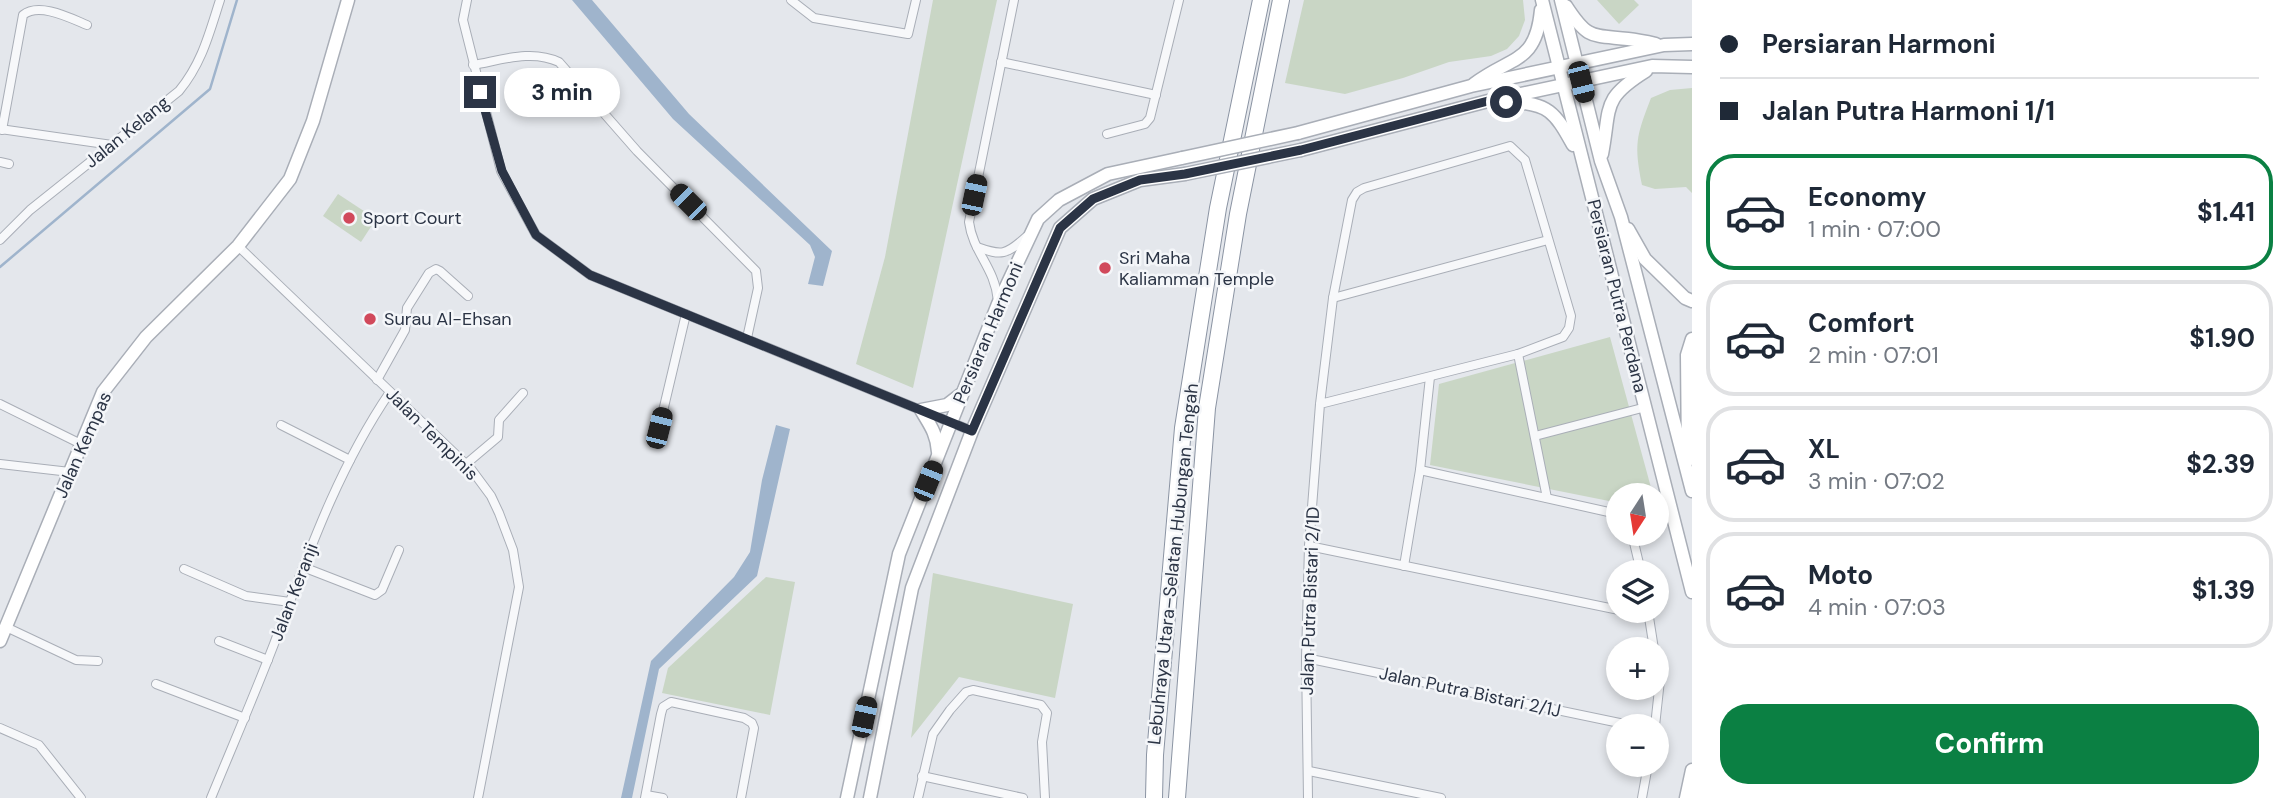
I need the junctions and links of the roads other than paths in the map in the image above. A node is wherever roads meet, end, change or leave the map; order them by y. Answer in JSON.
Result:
{"nodes":[{"id":1,"x":220,"y":0,"type":"edge"},
{"id":2,"x":348,"y":0,"type":"edge"},
{"id":3,"x":467,"y":0,"type":"edge"},
{"id":4,"x":791,"y":0,"type":"edge"},
{"id":5,"x":916,"y":0,"type":"edge"},
{"id":6,"x":1014,"y":0,"type":"edge"},
{"id":7,"x":1180,"y":0,"type":"edge"},
{"id":8,"x":1261,"y":0,"type":"edge"},
{"id":9,"x":1281,"y":0,"type":"edge"},
{"id":10,"x":1542,"y":0,"type":"edge"},
{"id":11,"x":1562,"y":0,"type":"edge"},
{"id":12,"x":87,"y":25,"type":"dead end"},
{"id":13,"x":1692,"y":44,"type":"edge"},
{"id":14,"x":1664,"y":45,"type":"junction"},
{"id":15,"x":1001,"y":62,"type":"junction"},
{"id":16,"x":1577,"y":64,"type":"junction"},
{"id":17,"x":473,"y":65,"type":"junction"},
{"id":18,"x":1652,"y":66,"type":"junction"},
{"id":19,"x":1692,"y":67,"type":"edge"},
{"id":20,"x":1559,"y":68,"type":"junction"},
{"id":21,"x":1581,"y":82,"type":"junction"},
{"id":22,"x":1563,"y":85,"type":"junction"},
{"id":23,"x":1471,"y":86,"type":"junction"},
{"id":24,"x":1156,"y":95,"type":"junction"},
{"id":25,"x":1488,"y":101,"type":"junction"},
{"id":26,"x":1,"y":129,"type":"edge"},
{"id":27,"x":1107,"y":134,"type":"dead end"},
{"id":28,"x":112,"y":145,"type":"junction"},
{"id":29,"x":1601,"y":161,"type":"junction"},
{"id":30,"x":1583,"y":163,"type":"junction"},
{"id":31,"x":1621,"y":217,"type":"junction"},
{"id":32,"x":1032,"y":232,"type":"junction"},
{"id":33,"x":0,"y":240,"type":"edge"},
{"id":34,"x":1548,"y":240,"type":"junction"},
{"id":35,"x":238,"y":246,"type":"junction"},
{"id":36,"x":976,"y":247,"type":"junction"},
{"id":37,"x":468,"y":296,"type":"dead end"},
{"id":38,"x":1333,"y":298,"type":"junction"},
{"id":39,"x":1692,"y":301,"type":"edge"},
{"id":40,"x":998,"y":304,"type":"junction"},
{"id":41,"x":687,"y":314,"type":"junction"},
{"id":42,"x":747,"y":338,"type":"junction"},
{"id":43,"x":1692,"y":339,"type":"edge"},
{"id":44,"x":1518,"y":354,"type":"junction"},
{"id":45,"x":1430,"y":377,"type":"junction"},
{"id":46,"x":377,"y":380,"type":"junction"},
{"id":47,"x":390,"y":392,"type":"junction"},
{"id":48,"x":523,"y":393,"type":"dead end"},
{"id":49,"x":961,"y":395,"type":"junction"},
{"id":50,"x":0,"y":404,"type":"edge"},
{"id":51,"x":1321,"y":404,"type":"junction"},
{"id":52,"x":1646,"y":407,"type":"junction"},
{"id":53,"x":920,"y":410,"type":"junction"},
{"id":54,"x":950,"y":423,"type":"junction"},
{"id":55,"x":281,"y":425,"type":"dead end"},
{"id":56,"x":659,"y":428,"type":"dead end"},
{"id":57,"x":972,"y":431,"type":"junction"},
{"id":58,"x":1535,"y":436,"type":"junction"},
{"id":59,"x":81,"y":444,"type":"junction"},
{"id":60,"x":938,"y":456,"type":"junction"},
{"id":61,"x":350,"y":460,"type":"junction"},
{"id":62,"x":0,"y":464,"type":"edge"},
{"id":63,"x":466,"y":464,"type":"junction"},
{"id":64,"x":1420,"y":470,"type":"junction"},
{"id":65,"x":70,"y":471,"type":"junction"},
{"id":66,"x":1688,"y":476,"type":"junction"},
{"id":67,"x":1692,"y":491,"type":"edge"},
{"id":68,"x":1547,"y":498,"type":"junction"},
{"id":69,"x":1606,"y":513,"type":"edge"},
{"id":70,"x":1309,"y":546,"type":"junction"},
{"id":71,"x":399,"y":550,"type":"dead end"},
{"id":72,"x":1404,"y":566,"type":"junction"},
{"id":73,"x":303,"y":567,"type":"junction"},
{"id":74,"x":184,"y":569,"type":"dead end"},
{"id":75,"x":1692,"y":592,"type":"edge"},
{"id":76,"x":290,"y":602,"type":"junction"},
{"id":77,"x":1606,"y":607,"type":"edge"},
{"id":78,"x":6,"y":627,"type":"junction"},
{"id":79,"x":219,"y":641,"type":"dead end"},
{"id":80,"x":0,"y":642,"type":"edge"},
{"id":81,"x":1306,"y":658,"type":"junction"},
{"id":82,"x":268,"y":660,"type":"junction"},
{"id":83,"x":98,"y":661,"type":"dead end"},
{"id":84,"x":156,"y":684,"type":"dead end"},
{"id":85,"x":245,"y":718,"type":"junction"},
{"id":86,"x":1606,"y":720,"type":"edge"},
{"id":87,"x":0,"y":728,"type":"edge"},
{"id":88,"x":1692,"y":769,"type":"edge"},
{"id":89,"x":1309,"y":771,"type":"junction"},
{"id":90,"x":922,"y":776,"type":"junction"},
{"id":91,"x":1646,"y":777,"type":"edge"},
{"id":92,"x":646,"y":796,"type":"edge"},
{"id":93,"x":81,"y":798,"type":"edge"},
{"id":94,"x":211,"y":798,"type":"edge"},
{"id":95,"x":478,"y":798,"type":"edge"},
{"id":96,"x":663,"y":798,"type":"edge"},
{"id":97,"x":741,"y":798,"type":"edge"},
{"id":98,"x":846,"y":798,"type":"edge"},
{"id":99,"x":870,"y":798,"type":"edge"},
{"id":100,"x":918,"y":798,"type":"edge"},
{"id":101,"x":1023,"y":798,"type":"edge"},
{"id":102,"x":1045,"y":798,"type":"edge"},
{"id":103,"x":1154,"y":798,"type":"edge"},
{"id":104,"x":1177,"y":798,"type":"edge"},
{"id":105,"x":1308,"y":798,"type":"edge"},
{"id":106,"x":1441,"y":798,"type":"edge"},
{"id":107,"x":1642,"y":798,"type":"edge"},
{"id":108,"x":1686,"y":798,"type":"edge"}],
"edges":[{"from":1,"to":28,"type":"street","name":"Jalan Kelang"},
{"from":2,"to":35,"type":"main road","name":"Jalan Kempas"},
{"from":3,"to":17,"type":"street"},
{"from":4,"to":5,"type":"street"},
{"from":6,"to":15,"type":"street"},
{"from":7,"to":24,"type":"street"},
{"from":8,"to":103,"type":"highway","name":"Lebuhraya Utara–Selatan Hubungan Tengah"},
{"from":9,"to":104,"type":"highway","name":"Lebuhraya Utara–Selatan Hubungan Tengah"},
{"from":10,"to":20,"type":"main road","name":"Persiaran Putra Perdana"},
{"from":10,"to":23,"type":"main road"},
{"from":11,"to":14,"type":"main road"},
{"from":11,"to":16,"type":"main road","name":"Persiaran Putra Perdana"},
{"from":12,"to":26,"type":"street"},
{"from":13,"to":14,"type":"main road"},
{"from":14,"to":16,"type":"main road","name":"Persiaran Harmoni"},
{"from":15,"to":24,"type":"street"},
{"from":15,"to":36,"type":"street"},
{"from":16,"to":20,"type":"main road","name":"Persiaran Harmoni"},
{"from":16,"to":21,"type":"main road","name":"Persiaran Putra Perdana"},
{"from":17,"to":41,"type":"street"},
{"from":17,"to":42,"type":"street"},
{"from":18,"to":19,"type":"main road"},
{"from":18,"to":21,"type":"main road","name":"Persiaran Harmoni"},
{"from":18,"to":29,"type":"main road"},
{"from":20,"to":22,"type":"main road","name":"Persiaran Putra Perdana"},
{"from":20,"to":23,"type":"main road","name":"Persiaran Harmoni"},
{"from":21,"to":22,"type":"main road","name":"Persiaran Harmoni"},
{"from":21,"to":29,"type":"main road","name":"Persiaran Putra Perdana"},
{"from":22,"to":25,"type":"main road","name":"Persiaran Harmoni"},
{"from":22,"to":30,"type":"main road","name":"Persiaran Putra Perdana"},
{"from":23,"to":32,"type":"main road","name":"Persiaran Harmoni","bridge":true},
{"from":24,"to":27,"type":"street"},
{"from":25,"to":30,"type":"main road"},
{"from":25,"to":57,"type":"main road","name":"Persiaran Harmoni","bridge":true},
{"from":26,"to":28,"type":"street"},
{"from":28,"to":33,"type":"street","name":"Jalan Kelang"},
{"from":29,"to":31,"type":"main road","name":"Persiaran Putra Perdana"},
{"from":30,"to":52,"type":"main road","name":"Persiaran Putra Perdana"},
{"from":31,"to":39,"type":"main road"},
{"from":31,"to":66,"type":"main road","name":"Persiaran Putra Perdana"},
{"from":32,"to":36,"type":"street","name":"Persiaran Harmoni"},
{"from":32,"to":40,"type":"main road","name":"Persiaran Harmoni"},
{"from":34,"to":38,"type":"street"},
{"from":34,"to":38,"type":"street","name":"Jalan Putra Bistari 2/1D"},
{"from":34,"to":44,"type":"street"},
{"from":35,"to":46,"type":"street","name":"Jalan Tempinis"},
{"from":35,"to":59,"type":"main road","name":"Jalan Kempas"},
{"from":36,"to":40,"type":"street"},
{"from":37,"to":46,"type":"street"},
{"from":38,"to":51,"type":"street","name":"Jalan Putra Bistari 2/1D"},
{"from":40,"to":49,"type":"main road","name":"Persiaran Harmoni"},
{"from":41,"to":42,"type":"street"},
{"from":41,"to":56,"type":"street"},
{"from":42,"to":53,"type":"street"},
{"from":43,"to":66,"type":"main road"},
{"from":44,"to":45,"type":"street"},
{"from":44,"to":58,"type":"street"},
{"from":45,"to":51,"type":"street"},
{"from":45,"to":64,"type":"street"},
{"from":46,"to":47,"type":"street","name":"Jalan Tempinis"},
{"from":47,"to":61,"type":"street","name":"Jalan Keranji"},
{"from":47,"to":63,"type":"street","name":"Jalan Tempinis"},
{"from":48,"to":63,"type":"street"},
{"from":49,"to":53,"type":"main road"},
{"from":49,"to":54,"type":"main road","name":"Persiaran Harmoni"},
{"from":50,"to":59,"type":"street"},
{"from":51,"to":70,"type":"street","name":"Jalan Putra Bistari 2/1D"},
{"from":52,"to":58,"type":"street"},
{"from":52,"to":75,"type":"main road","name":"Persiaran Putra Perdana"},
{"from":53,"to":54,"type":"street"},
{"from":53,"to":60,"type":"main road"},
{"from":54,"to":57,"type":"street"},
{"from":54,"to":60,"type":"main road","name":"Persiaran Harmoni"},
{"from":55,"to":61,"type":"street"},
{"from":57,"to":99,"type":"main road","name":"Persiaran Harmoni"},
{"from":58,"to":68,"type":"street"},
{"from":59,"to":65,"type":"main road","name":"Jalan Kempas"},
{"from":60,"to":98,"type":"main road","name":"Persiaran Harmoni"},
{"from":61,"to":73,"type":"street","name":"Jalan Keranji"},
{"from":62,"to":65,"type":"street"},
{"from":63,"to":95,"type":"street","name":"Jalan Tempinis"},
{"from":64,"to":68,"type":"street"},
{"from":64,"to":72,"type":"street"},
{"from":65,"to":78,"type":"main road","name":"Jalan Kempas"},
{"from":66,"to":67,"type":"main road","name":"Persiaran Putra Perdana"},
{"from":68,"to":69,"type":"street"},
{"from":70,"to":72,"type":"street"},
{"from":70,"to":81,"type":"street","name":"Jalan Putra Bistari 2/1D"},
{"from":71,"to":73,"type":"street"},
{"from":72,"to":77,"type":"street"},
{"from":73,"to":76,"type":"street","name":"Jalan Keranji"},
{"from":74,"to":76,"type":"street"},
{"from":76,"to":82,"type":"street","name":"Jalan Keranji"},
{"from":78,"to":80,"type":"main road","name":"Jalan Kempas"},
{"from":78,"to":83,"type":"street"},
{"from":79,"to":82,"type":"street"},
{"from":81,"to":86,"type":"street","name":"Jalan Putra Bistari 2/1J"},
{"from":81,"to":89,"type":"street","name":"Jalan Putra Bistari 2/1D"},
{"from":82,"to":85,"type":"street","name":"Jalan Keranji"},
{"from":84,"to":85,"type":"street"},
{"from":85,"to":94,"type":"street","name":"Jalan Keranji"},
{"from":87,"to":93,"type":"street"},
{"from":88,"to":108,"type":"main road"},
{"from":89,"to":105,"type":"street","name":"Jalan Putra Bistari 2/1D"},
{"from":89,"to":106,"type":"street"},
{"from":90,"to":100,"type":"street"},
{"from":90,"to":101,"type":"street"},
{"from":90,"to":102,"type":"street"},
{"from":91,"to":107,"type":"street"},
{"from":92,"to":96,"type":"street"},
{"from":92,"to":97,"type":"street"}]}
